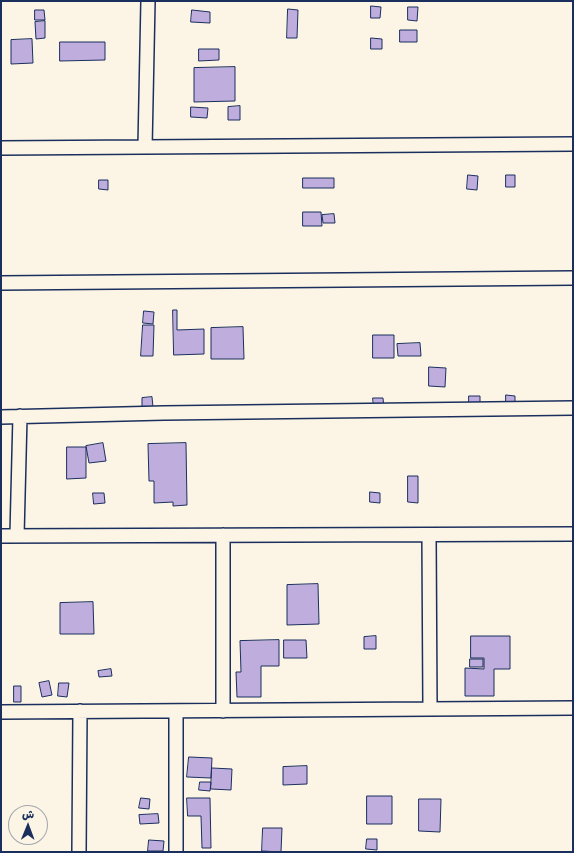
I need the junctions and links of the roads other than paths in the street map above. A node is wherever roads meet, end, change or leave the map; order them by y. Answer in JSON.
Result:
{"nodes":[{"id":1,"x":148,"y":1,"type":"edge"},
{"id":2,"x":573,"y":144,"type":"edge"},
{"id":3,"x":146,"y":146,"type":"junction"},
{"id":4,"x":1,"y":148,"type":"edge"},
{"id":5,"x":573,"y":278,"type":"edge"},
{"id":6,"x":1,"y":283,"type":"edge"},
{"id":7,"x":573,"y":408,"type":"edge"},
{"id":8,"x":20,"y":416,"type":"junction"},
{"id":9,"x":1,"y":417,"type":"edge"},
{"id":10,"x":573,"y":534,"type":"edge"},
{"id":11,"x":224,"y":535,"type":"junction"},
{"id":12,"x":429,"y":535,"type":"junction"},
{"id":13,"x":1,"y":536,"type":"edge"},
{"id":14,"x":16,"y":536,"type":"junction"},
{"id":15,"x":573,"y":708,"type":"edge"},
{"id":16,"x":430,"y":709,"type":"junction"},
{"id":17,"x":80,"y":711,"type":"junction"},
{"id":18,"x":176,"y":711,"type":"junction"},
{"id":19,"x":223,"y":711,"type":"junction"},
{"id":20,"x":1,"y":712,"type":"edge"},
{"id":21,"x":79,"y":852,"type":"edge"},
{"id":22,"x":176,"y":852,"type":"edge"}],
"edges":[{"from":1,"to":3,"type":"street"},
{"from":2,"to":3,"type":"street"},
{"from":3,"to":4,"type":"street"},
{"from":5,"to":6,"type":"street"},
{"from":7,"to":8,"type":"street"},
{"from":8,"to":9,"type":"street"},
{"from":8,"to":14,"type":"street"},
{"from":10,"to":12,"type":"street"},
{"from":11,"to":12,"type":"street"},
{"from":11,"to":14,"type":"street"},
{"from":11,"to":19,"type":"street"},
{"from":12,"to":16,"type":"street"},
{"from":13,"to":14,"type":"street"},
{"from":15,"to":16,"type":"street"},
{"from":16,"to":19,"type":"street"},
{"from":17,"to":18,"type":"street"},
{"from":17,"to":20,"type":"street"},
{"from":17,"to":21,"type":"street"},
{"from":18,"to":19,"type":"street"},
{"from":18,"to":22,"type":"street"}]}
